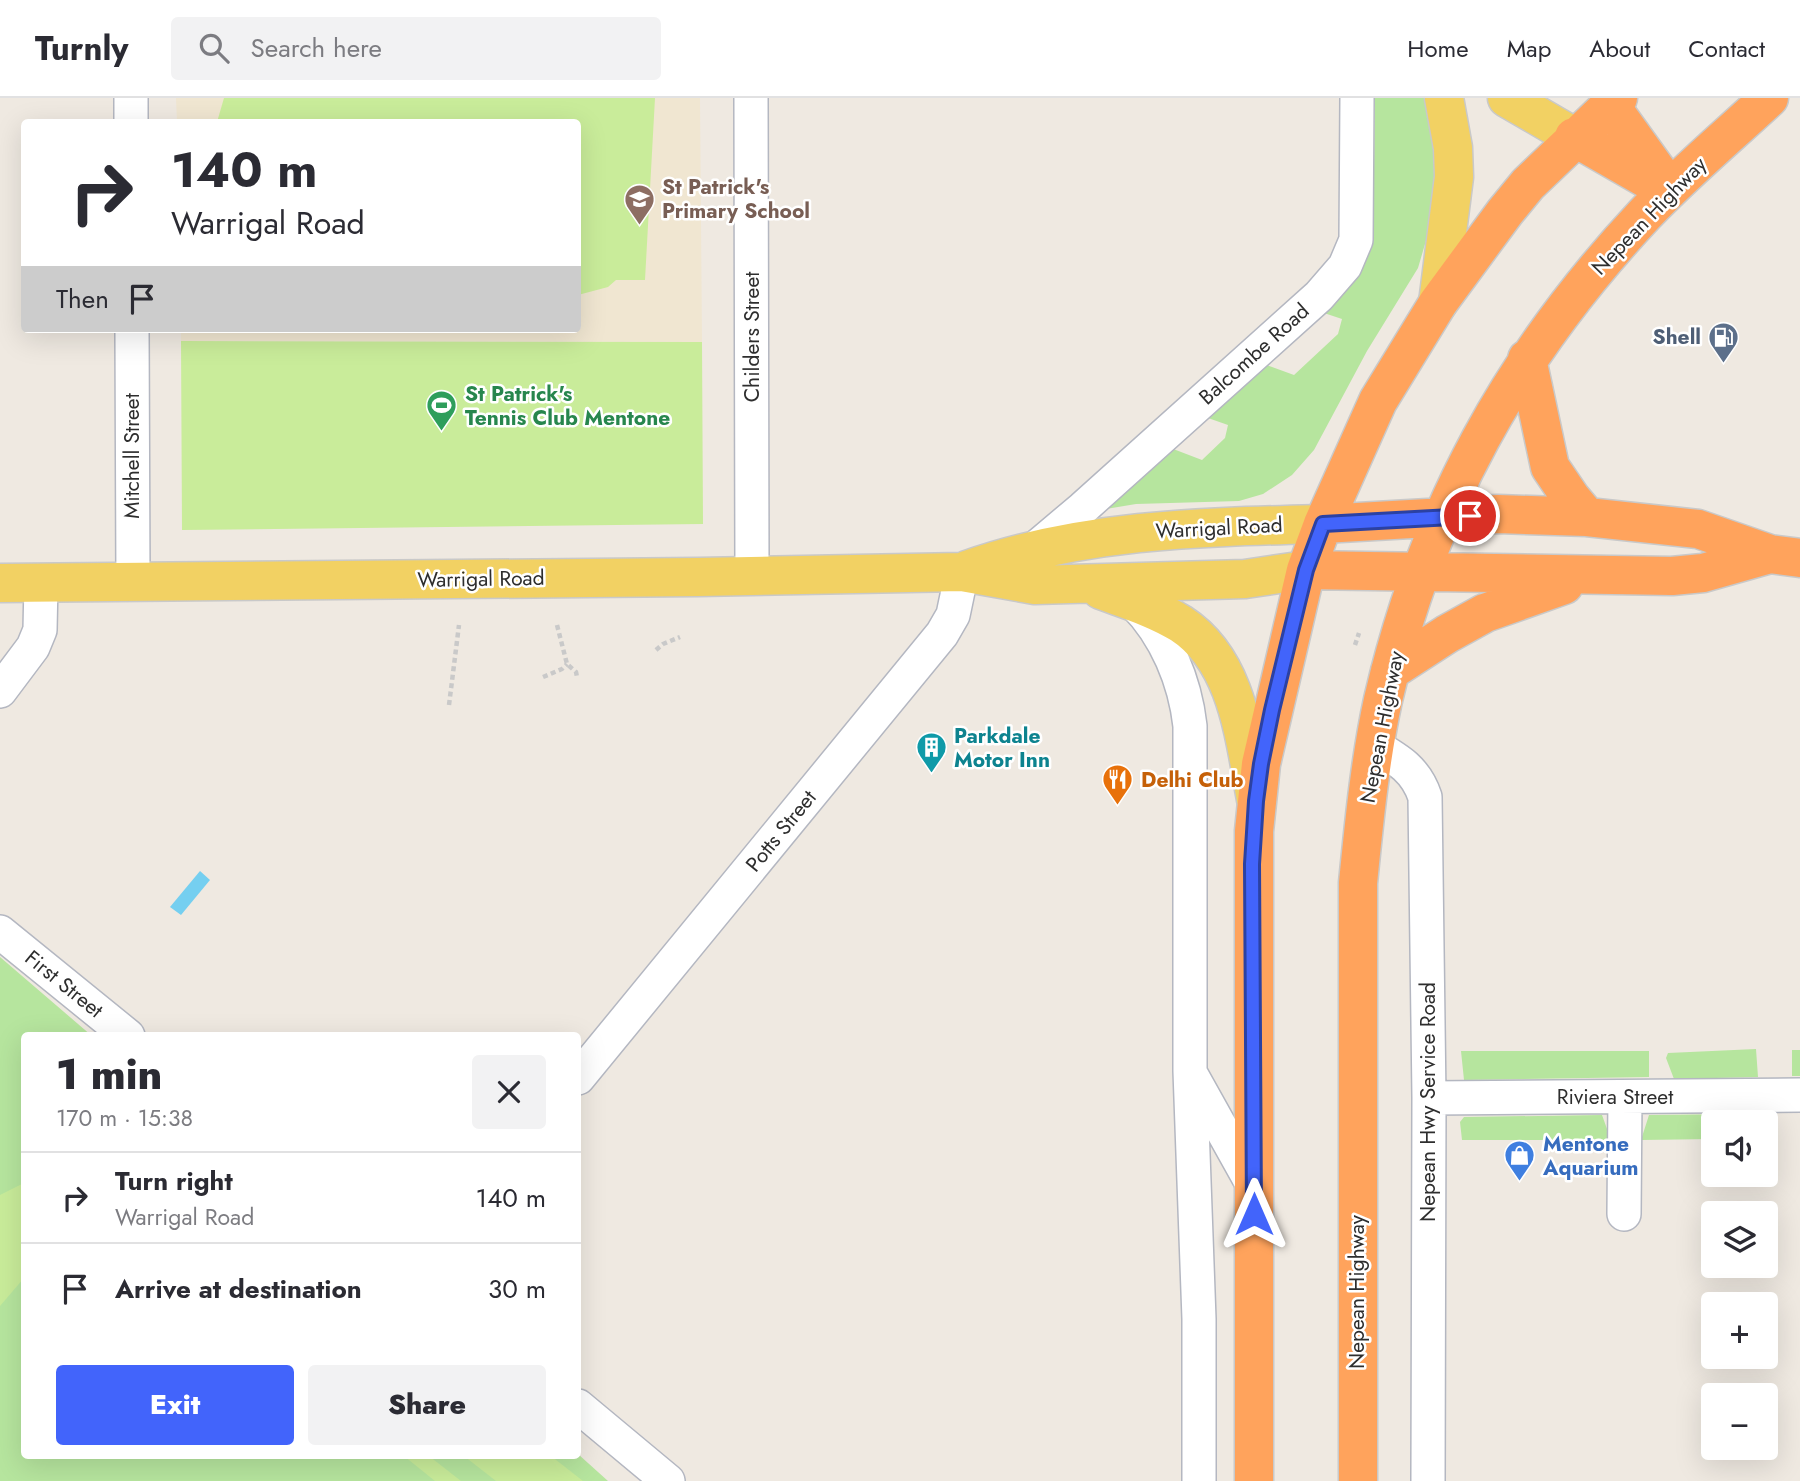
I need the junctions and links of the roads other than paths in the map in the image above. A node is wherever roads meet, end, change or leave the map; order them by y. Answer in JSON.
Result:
{"nodes":[{"id":1,"x":131,"y":98,"type":"edge"},
{"id":2,"x":751,"y":98,"type":"edge"},
{"id":3,"x":1357,"y":98,"type":"edge"},
{"id":4,"x":1444,"y":98,"type":"edge"},
{"id":5,"x":1507,"y":98,"type":"edge"},
{"id":6,"x":1769,"y":98,"type":"edge"},
{"id":7,"x":1611,"y":100,"type":"edge"},
{"id":8,"x":131,"y":119,"type":"edge"},
{"id":9,"x":1574,"y":137,"type":"junction"},
{"id":10,"x":1669,"y":190,"type":"junction"},
{"id":11,"x":1438,"y":303,"type":"junction"},
{"id":12,"x":132,"y":333,"type":"edge"},
{"id":13,"x":1527,"y":359,"type":"junction"},
{"id":14,"x":1442,"y":517,"type":"junction"},
{"id":15,"x":1587,"y":517,"type":"junction"},
{"id":16,"x":1323,"y":524,"type":"junction"},
{"id":17,"x":1031,"y":551,"type":"junction"},
{"id":18,"x":1785,"y":556,"type":"edge"},
{"id":19,"x":1306,"y":570,"type":"junction"},
{"id":20,"x":1422,"y":571,"type":"junction"},
{"id":21,"x":962,"y":572,"type":"junction"},
{"id":22,"x":1593,"y":575,"type":"junction"},
{"id":23,"x":752,"y":576,"type":"junction"},
{"id":24,"x":133,"y":582,"type":"junction"},
{"id":25,"x":0,"y":583,"type":"edge"},
{"id":26,"x":41,"y":583,"type":"junction"},
{"id":27,"x":1086,"y":584,"type":"junction"},
{"id":28,"x":1134,"y":603,"type":"junction"},
{"id":29,"x":1390,"y":671,"type":"junction"},
{"id":30,"x":0,"y":691,"type":"edge"},
{"id":31,"x":1375,"y":746,"type":"junction"},
{"id":32,"x":1256,"y":801,"type":"junction"},
{"id":33,"x":0,"y":932,"type":"edge"},
{"id":34,"x":123,"y":1032,"type":"edge"},
{"id":35,"x":1190,"y":1071,"type":"junction"},
{"id":36,"x":581,"y":1074,"type":"edge"},
{"id":37,"x":1800,"y":1095,"type":"edge"},
{"id":38,"x":1625,"y":1097,"type":"junction"},
{"id":39,"x":1429,"y":1098,"type":"junction"},
{"id":40,"x":1254,"y":1187,"type":"junction"},
{"id":41,"x":1624,"y":1214,"type":"dead end"},
{"id":42,"x":581,"y":1408,"type":"edge"},
{"id":43,"x":668,"y":1481,"type":"edge"},
{"id":44,"x":1199,"y":1481,"type":"edge"},
{"id":45,"x":1254,"y":1481,"type":"edge"},
{"id":46,"x":1358,"y":1481,"type":"edge"},
{"id":47,"x":1429,"y":1481,"type":"edge"}],
"edges":[{"from":1,"to":8,"type":"street"},
{"from":2,"to":23,"type":"street","name":"Childers Street"},
{"from":3,"to":17,"type":"street","name":"Balcombe Road"},
{"from":4,"to":11,"type":"main road"},
{"from":5,"to":9,"type":"main road"},
{"from":6,"to":10,"type":"highway","name":"Nepean Highway"},
{"from":7,"to":9,"type":"highway"},
{"from":7,"to":10,"type":"highway"},
{"from":9,"to":10,"type":"highway"},
{"from":9,"to":11,"type":"highway"},
{"from":10,"to":13,"type":"highway","name":"Nepean Highway"},
{"from":11,"to":16,"type":"highway"},
{"from":12,"to":24,"type":"street","name":"Mitchell Street"},
{"from":13,"to":14,"type":"highway","name":"Nepean Highway"},
{"from":13,"to":15,"type":"highway"},
{"from":14,"to":15,"type":"highway","name":"Warrigal Road"},
{"from":14,"to":16,"type":"highway","name":"Warrigal Road"},
{"from":14,"to":20,"type":"highway","name":"Nepean Highway"},
{"from":15,"to":18,"type":"highway","name":"Warrigal Road"},
{"from":16,"to":17,"type":"main road","name":"Warrigal Road"},
{"from":16,"to":19,"type":"highway"},
{"from":17,"to":21,"type":"main road","name":"Warrigal Road"},
{"from":18,"to":22,"type":"highway","name":"Warrigal Road"},
{"from":19,"to":20,"type":"highway","name":"Warrigal Road"},
{"from":19,"to":27,"type":"main road","name":"Warrigal Road"},
{"from":19,"to":32,"type":"highway"},
{"from":20,"to":22,"type":"highway","name":"Warrigal Road"},
{"from":20,"to":29,"type":"highway","name":"Nepean Highway"},
{"from":21,"to":23,"type":"main road","name":"Warrigal Road"},
{"from":21,"to":27,"type":"main road","name":"Warrigal Road"},
{"from":21,"to":36,"type":"street","name":"Potts Street"},
{"from":22,"to":29,"type":"highway"},
{"from":23,"to":24,"type":"main road","name":"Warrigal Road"},
{"from":24,"to":26,"type":"main road","name":"Warrigal Road"},
{"from":25,"to":26,"type":"main road","name":"Warrigal Road"},
{"from":26,"to":30,"type":"street"},
{"from":27,"to":28,"type":"main road"},
{"from":28,"to":32,"type":"main road"},
{"from":28,"to":35,"type":"street"},
{"from":29,"to":31,"type":"highway","name":"Nepean Highway"},
{"from":31,"to":39,"type":"street","name":"Nepean Hwy Service Road"},
{"from":31,"to":46,"type":"highway","name":"Nepean Highway"},
{"from":32,"to":40,"type":"highway"},
{"from":33,"to":34,"type":"street","name":"First Street"},
{"from":35,"to":40,"type":"street"},
{"from":35,"to":44,"type":"street"},
{"from":37,"to":38,"type":"street","name":"Riviera Street"},
{"from":38,"to":39,"type":"street","name":"Riviera Street"},
{"from":38,"to":41,"type":"street"},
{"from":39,"to":47,"type":"street","name":"Nepean Hwy Service Road"},
{"from":40,"to":45,"type":"highway"},
{"from":42,"to":43,"type":"street"}]}
